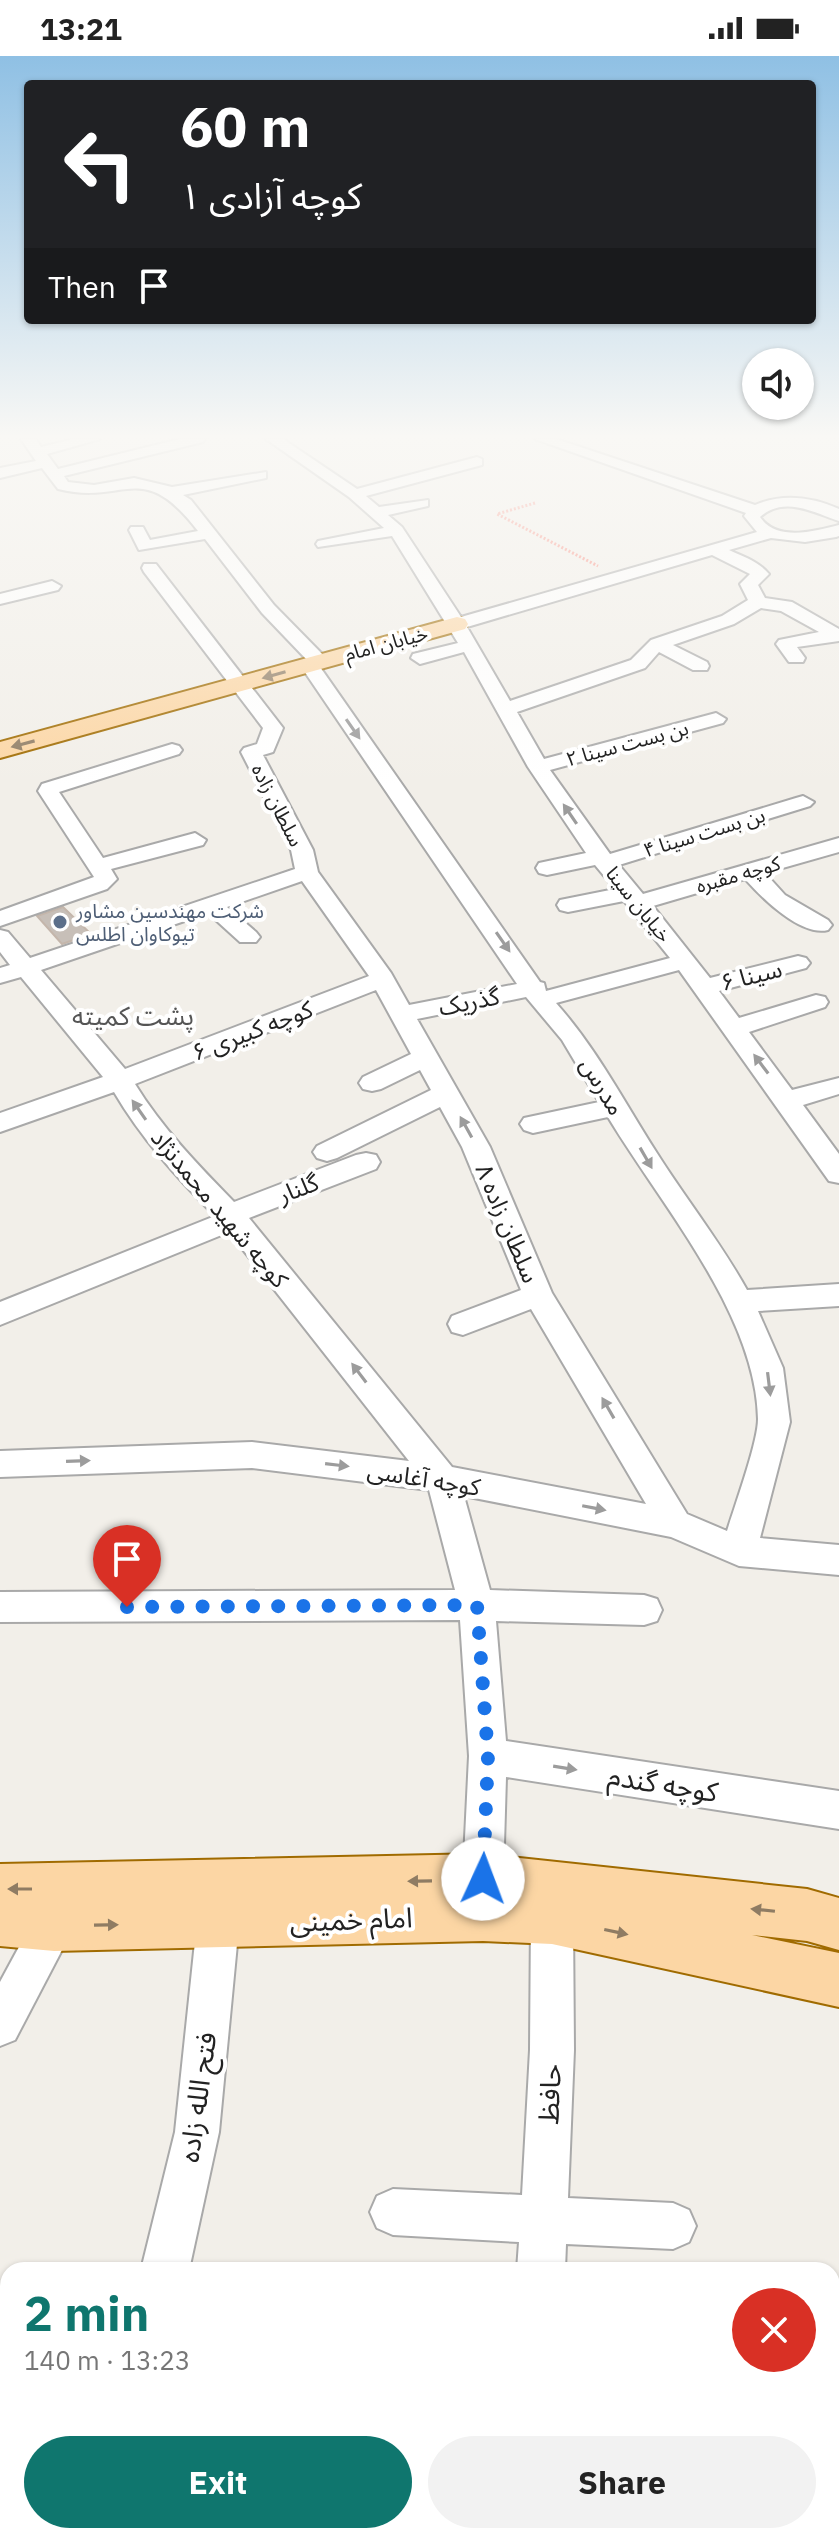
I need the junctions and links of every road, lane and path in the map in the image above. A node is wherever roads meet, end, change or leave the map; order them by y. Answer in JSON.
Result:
{"nodes":[{"id":1,"x":227,"y":555,"type":"edge"},
{"id":2,"x":412,"y":555,"type":"edge"},
{"id":3,"x":576,"y":555,"type":"edge"},
{"id":4,"x":690,"y":555,"type":"edge"},
{"id":5,"x":726,"y":555,"type":"edge"},
{"id":6,"x":150,"y":568,"type":"dead end"},
{"id":7,"x":617,"y":576,"type":"junction"},
{"id":8,"x":52,"y":586,"type":"dead end"},
{"id":9,"x":0,"y":599,"type":"edge"},
{"id":10,"x":758,"y":602,"type":"junction"},
{"id":11,"x":823,"y":606,"type":"dead end"},
{"id":12,"x":268,"y":609,"type":"junction"},
{"id":13,"x":791,"y":609,"type":"junction"},
{"id":14,"x":246,"y":613,"type":"dead end"},
{"id":15,"x":462,"y":635,"type":"junction"},
{"id":16,"x":837,"y":635,"type":"edge"},
{"id":17,"x":657,"y":644,"type":"junction"},
{"id":18,"x":420,"y":658,"type":"dead end"},
{"id":19,"x":796,"y":658,"type":"dead end"},
{"id":20,"x":314,"y":663,"type":"junction"},
{"id":21,"x":700,"y":666,"type":"dead end"},
{"id":22,"x":590,"y":682,"type":"junction"},
{"id":23,"x":239,"y":685,"type":"junction"},
{"id":24,"x":612,"y":692,"type":"dead end"},
{"id":25,"x":504,"y":710,"type":"junction"},
{"id":26,"x":716,"y":719,"type":"dead end"},
{"id":27,"x":0,"y":750,"type":"edge"},
{"id":28,"x":172,"y":750,"type":"dead end"},
{"id":29,"x":538,"y":767,"type":"junction"},
{"id":30,"x":803,"y":802,"type":"dead end"},
{"id":31,"x":195,"y":840,"type":"dead end"},
{"id":32,"x":839,"y":845,"type":"edge"},
{"id":33,"x":603,"y":860,"type":"junction"},
{"id":34,"x":98,"y":866,"type":"junction"},
{"id":35,"x":547,"y":868,"type":"dead end"},
{"id":36,"x":750,"y":871,"type":"junction"},
{"id":37,"x":313,"y":880,"type":"junction"},
{"id":38,"x":634,"y":898,"type":"junction"},
{"id":39,"x":211,"y":904,"type":"junction"},
{"id":40,"x":568,"y":905,"type":"dead end"},
{"id":41,"x":0,"y":919,"type":"edge"},
{"id":42,"x":820,"y":925,"type":"dead end"},
{"id":43,"x":0,"y":937,"type":"edge"},
{"id":44,"x":248,"y":937,"type":"dead end"},
{"id":45,"x":685,"y":961,"type":"junction"},
{"id":46,"x":798,"y":963,"type":"dead end"},
{"id":47,"x":13,"y":971,"type":"edge"},
{"id":48,"x":383,"y":979,"type":"junction"},
{"id":49,"x":704,"y":987,"type":"junction"},
{"id":50,"x":537,"y":994,"type":"junction"},
{"id":51,"x":816,"y":1002,"type":"dead end"},
{"id":52,"x":403,"y":1014,"type":"junction"},
{"id":53,"x":735,"y":1028,"type":"junction"},
{"id":54,"x":428,"y":1056,"type":"junction"},
{"id":55,"x":120,"y":1080,"type":"junction"},
{"id":56,"x":372,"y":1083,"type":"dead end"},
{"id":57,"x":839,"y":1086,"type":"edge"},
{"id":58,"x":447,"y":1093,"type":"junction"},
{"id":59,"x":788,"y":1100,"type":"junction"},
{"id":60,"x":616,"y":1107,"type":"junction"},
{"id":61,"x":0,"y":1123,"type":"edge"},
{"id":62,"x":533,"y":1124,"type":"dead end"},
{"id":63,"x":327,"y":1152,"type":"dead end"},
{"id":64,"x":366,"y":1162,"type":"dead end"},
{"id":65,"x":838,"y":1169,"type":"edge"},
{"id":66,"x":232,"y":1217,"type":"junction"},
{"id":67,"x":538,"y":1295,"type":"junction"},
{"id":68,"x":839,"y":1295,"type":"edge"},
{"id":69,"x":739,"y":1301,"type":"junction"},
{"id":70,"x":0,"y":1314,"type":"edge"},
{"id":71,"x":463,"y":1324,"type":"dead end"},
{"id":72,"x":0,"y":1464,"type":"edge"},
{"id":73,"x":442,"y":1478,"type":"junction"},
{"id":74,"x":675,"y":1524,"type":"junction"},
{"id":75,"x":739,"y":1551,"type":"junction"},
{"id":76,"x":839,"y":1560,"type":"edge"},
{"id":77,"x":477,"y":1605,"type":"junction"},
{"id":78,"x":0,"y":1607,"type":"edge"},
{"id":79,"x":644,"y":1610,"type":"dead end"},
{"id":80,"x":488,"y":1756,"type":"junction"},
{"id":81,"x":839,"y":1810,"type":"edge"},
{"id":82,"x":483,"y":1879,"type":"junction"},
{"id":83,"x":0,"y":1889,"type":"edge"},
{"id":84,"x":552,"y":1918,"type":"junction"},
{"id":85,"x":0,"y":1920,"type":"edge"},
{"id":86,"x":218,"y":1923,"type":"junction"},
{"id":87,"x":839,"y":1924,"type":"edge"},
{"id":88,"x":54,"y":1925,"type":"junction"},
{"id":89,"x":839,"y":1980,"type":"edge"},
{"id":90,"x":0,"y":2025,"type":"edge"},
{"id":91,"x":393,"y":2212,"type":"dead end"},
{"id":92,"x":543,"y":2219,"type":"junction"},
{"id":93,"x":673,"y":2226,"type":"dead end"},
{"id":94,"x":167,"y":2262,"type":"edge"},
{"id":95,"x":541,"y":2262,"type":"edge"}],
"edges":[{"from":1,"to":12,"type":"street","name":"مدرس"},
{"from":2,"to":15,"type":"street","name":"خیابان سینا"},
{"from":3,"to":7,"type":"path"},
{"from":4,"to":7,"type":"street","name":"خیابان امام"},
{"from":5,"to":10,"type":"street"},
{"from":6,"to":23,"type":"street"},
{"from":7,"to":15,"type":"street","name":"خیابان امام"},
{"from":8,"to":9,"type":"street"},
{"from":10,"to":13,"type":"street"},
{"from":10,"to":17,"type":"street"},
{"from":11,"to":13,"type":"street"},
{"from":12,"to":14,"type":"street"},
{"from":12,"to":20,"type":"street","name":"مدرس"},
{"from":13,"to":16,"type":"street"},
{"from":15,"to":18,"type":"street"},
{"from":15,"to":20,"type":"main road","name":"خیابان امام"},
{"from":15,"to":25,"type":"street","name":"خیابان سینا"},
{"from":16,"to":19,"type":"street"},
{"from":17,"to":21,"type":"street"},
{"from":17,"to":22,"type":"street"},
{"from":20,"to":23,"type":"main road","name":"خیابان امام","one_way":true},
{"from":20,"to":50,"type":"street","name":"مدرس","one_way":true},
{"from":22,"to":24,"type":"street"},
{"from":22,"to":25,"type":"street"},
{"from":23,"to":27,"type":"main road","name":"خیابان امام","one_way":true},
{"from":23,"to":37,"type":"street","name":"سلطان زاده"},
{"from":25,"to":29,"type":"street","name":"خیابان سینا"},
{"from":26,"to":29,"type":"street","name":"بن بست سینا ۲"},
{"from":28,"to":34,"type":"street"},
{"from":33,"to":29,"type":"street","name":"خیابان سینا","one_way":true},
{"from":30,"to":33,"type":"street","name":"بن بست سینا ۴"},
{"from":31,"to":34,"type":"street"},
{"from":32,"to":36,"type":"street","name":"کوچه مقبره"},
{"from":33,"to":35,"type":"street","name":"بن بست سینا ۴"},
{"from":33,"to":38,"type":"street","name":"خیابان سینا"},
{"from":34,"to":41,"type":"street"},
{"from":36,"to":38,"type":"street","name":"کوچه مقبره"},
{"from":36,"to":42,"type":"street"},
{"from":37,"to":39,"type":"street"},
{"from":37,"to":48,"type":"street","name":"سلطان زاده ۸"},
{"from":38,"to":40,"type":"street","name":"کوچه مقبره"},
{"from":38,"to":45,"type":"street","name":"خیابان سینا"},
{"from":39,"to":44,"type":"street"},
{"from":39,"to":47,"type":"street"},
{"from":43,"to":47,"type":"street","name":"کوچه شهید محمدنژاد"},
{"from":45,"to":49,"type":"street","name":"خیابان سینا"},
{"from":45,"to":50,"type":"street","name":"گذریک"},
{"from":46,"to":49,"type":"street","name":"سینا ۶"},
{"from":47,"to":55,"type":"street","name":"کوچه شهید محمدنژاد"},
{"from":48,"to":52,"type":"street","name":"سلطان زاده ۸"},
{"from":48,"to":55,"type":"street","name":"کوچه کبیری ۶"},
{"from":49,"to":53,"type":"street","name":"خیابان سینا"},
{"from":50,"to":52,"type":"street","name":"گذریک"},
{"from":50,"to":60,"type":"street","name":"مدرس"},
{"from":51,"to":53,"type":"street"},
{"from":52,"to":54,"type":"street","name":"سلطان زاده ۸"},
{"from":59,"to":53,"type":"street","name":"خیابان سینا","one_way":true},
{"from":54,"to":56,"type":"street"},
{"from":54,"to":58,"type":"street","name":"سلطان زاده ۸"},
{"from":55,"to":61,"type":"street","name":"کوچه کبیری ۶"},
{"from":66,"to":55,"type":"street","name":"کوچه شهید محمدنژاد","one_way":true},
{"from":57,"to":59,"type":"street"},
{"from":58,"to":63,"type":"street"},
{"from":67,"to":58,"type":"street","name":"سلطان زاده ۸","one_way":true},
{"from":59,"to":65,"type":"street","name":"خیابان سینا"},
{"from":60,"to":62,"type":"street"},
{"from":60,"to":69,"type":"street","name":"مدرس","one_way":true},
{"from":64,"to":66,"type":"street","name":"گلنار"},
{"from":66,"to":70,"type":"street","name":"گلنار"},
{"from":73,"to":66,"type":"street","name":"کوچه شهید محمدنژاد","one_way":true},
{"from":67,"to":71,"type":"street"},
{"from":74,"to":67,"type":"street","name":"سلطان زاده ۸","one_way":true},
{"from":68,"to":69,"type":"street"},
{"from":69,"to":75,"type":"street","name":"مدرس","one_way":true},
{"from":72,"to":73,"type":"street","name":"کوچه آغاسی","one_way":true},
{"from":73,"to":74,"type":"street","name":"کوچه آغاسی","one_way":true},
{"from":73,"to":77,"type":"street"},
{"from":74,"to":75,"type":"street","name":"کوچه آغاسی"},
{"from":75,"to":76,"type":"street","name":"کوچه آغاسی"},
{"from":77,"to":78,"type":"street"},
{"from":77,"to":79,"type":"street"},
{"from":77,"to":80,"type":"street"},
{"from":80,"to":81,"type":"street","name":"کوچه گندم","one_way":true},
{"from":80,"to":82,"type":"street"},
{"from":82,"to":83,"type":"main road","name":"امام خمینی","one_way":true},
{"from":87,"to":82,"type":"main road","name":"امام خمینی","one_way":true},
{"from":84,"to":86,"type":"main road","name":"امام خمینی"},
{"from":84,"to":89,"type":"main road","name":"امام خمینی","one_way":true},
{"from":84,"to":92,"type":"street","name":"حافظ"},
{"from":85,"to":88,"type":"main road","name":"امام خمینی"},
{"from":88,"to":86,"type":"main road","name":"امام خمینی","one_way":true},
{"from":86,"to":94,"type":"street","name":"فتح الله زاده"},
{"from":88,"to":90,"type":"street"},
{"from":91,"to":92,"type":"street"},
{"from":92,"to":93,"type":"street"},
{"from":92,"to":95,"type":"street","name":"حافظ"}]}
